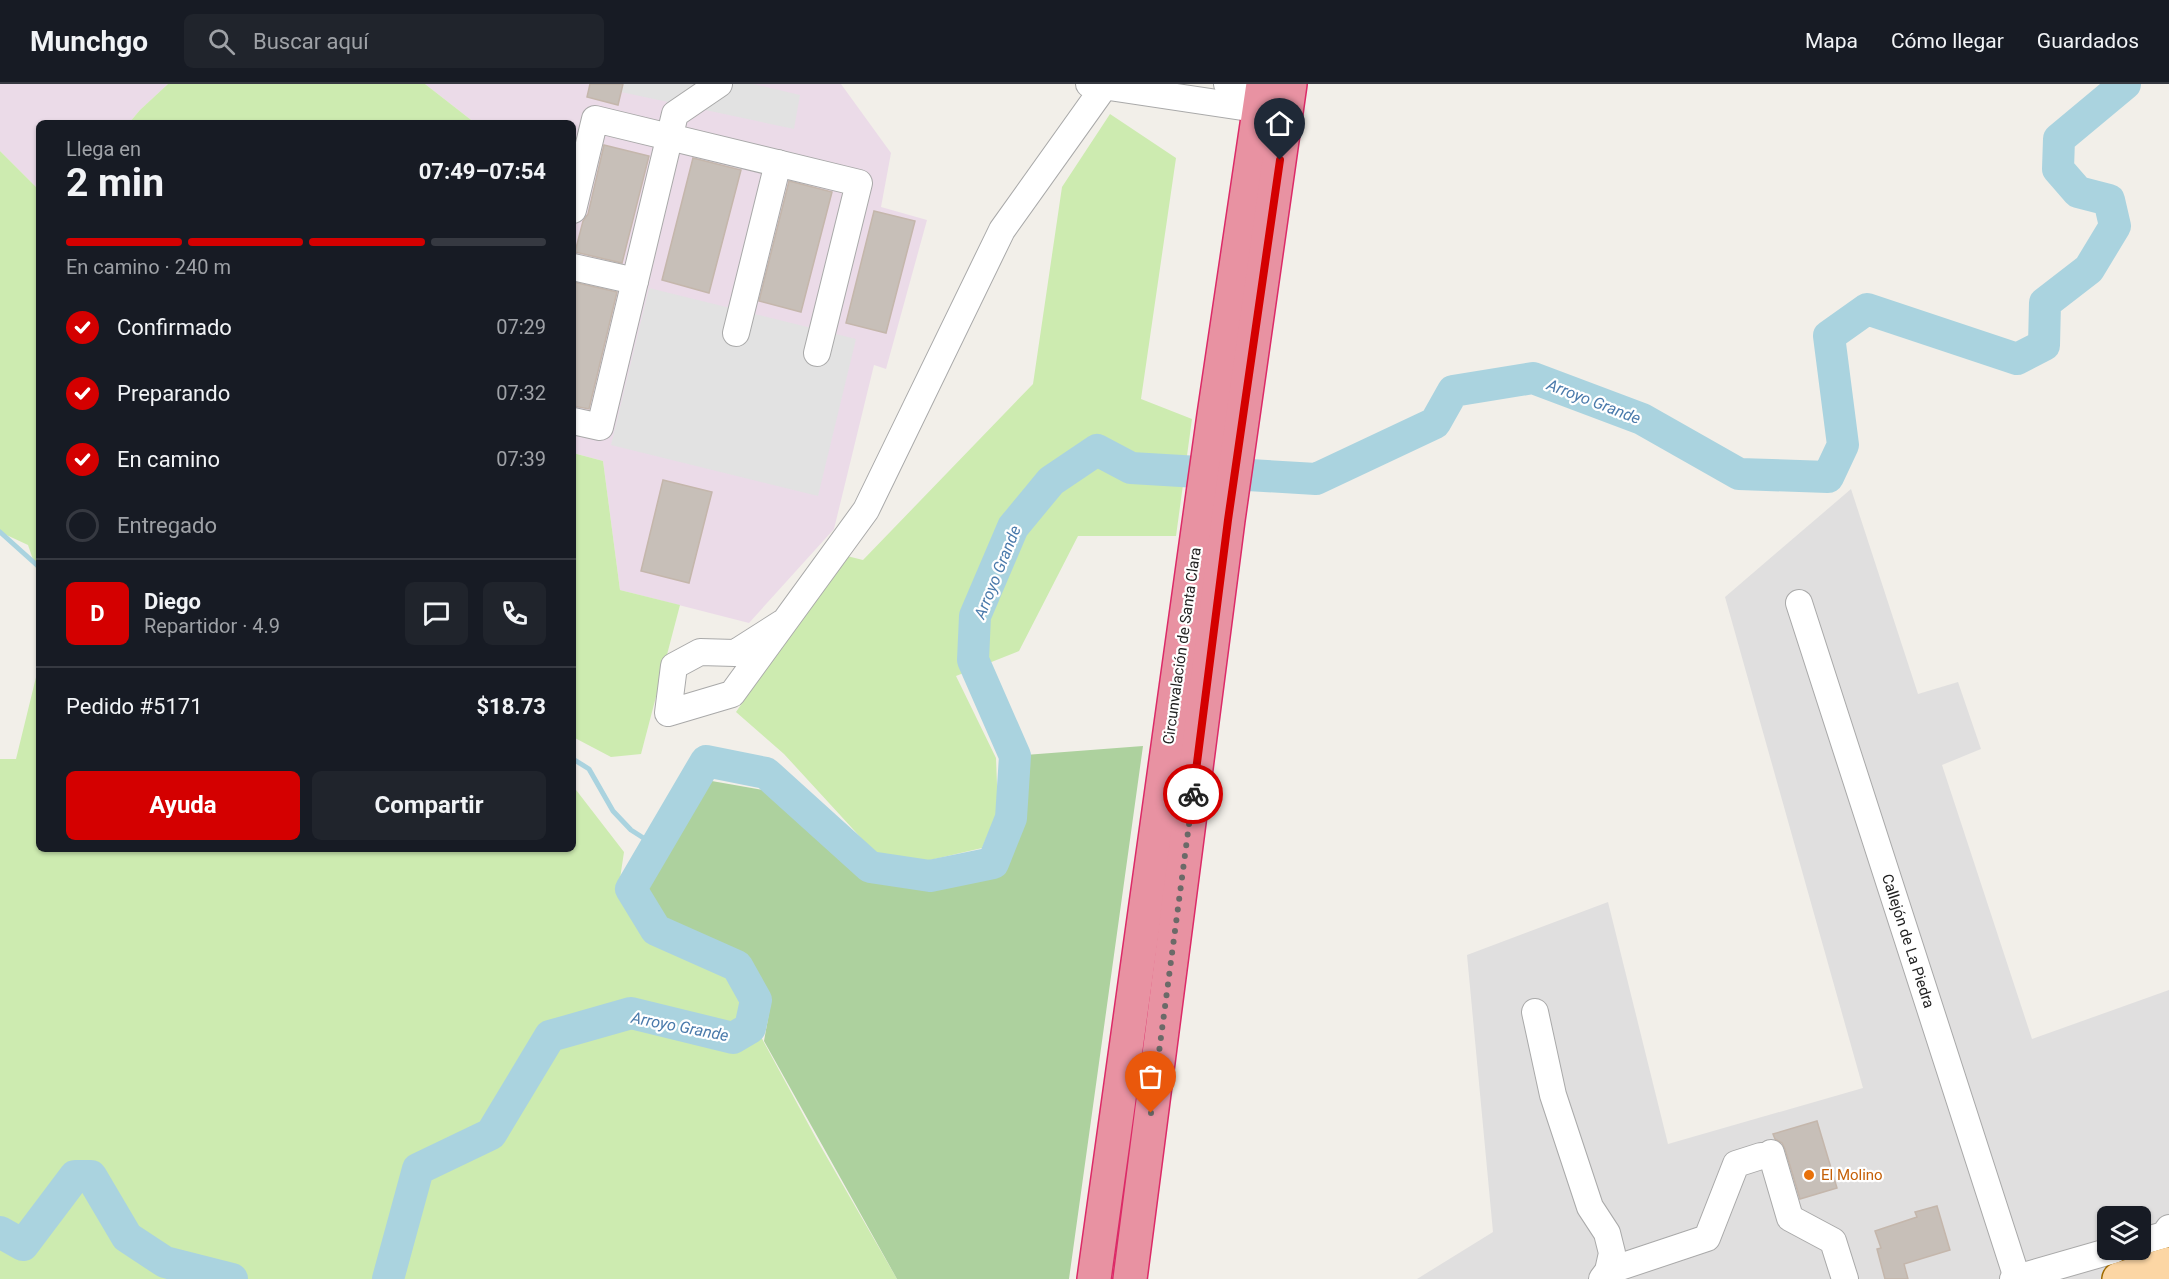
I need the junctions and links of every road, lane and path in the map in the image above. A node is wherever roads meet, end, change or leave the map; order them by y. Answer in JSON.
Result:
{"nodes":[{"id":1,"x":719,"y":84,"type":"edge"},
{"id":2,"x":1227,"y":84,"type":"edge"},
{"id":3,"x":1096,"y":86,"type":"edge"},
{"id":4,"x":1275,"y":98,"type":"edge"},
{"id":5,"x":669,"y":137,"type":"junction"},
{"id":6,"x":778,"y":163,"type":"junction"},
{"id":7,"x":576,"y":198,"type":"edge"},
{"id":8,"x":576,"y":268,"type":"edge"},
{"id":9,"x":635,"y":281,"type":"junction"},
{"id":10,"x":736,"y":333,"type":"dead end"},
{"id":11,"x":817,"y":353,"type":"dead end"},
{"id":12,"x":576,"y":422,"type":"edge"},
{"id":13,"x":1214,"y":520,"type":"junction"},
{"id":14,"x":1799,"y":603,"type":"dead end"},
{"id":15,"x":782,"y":623,"type":"junction"},
{"id":16,"x":1535,"y":1012,"type":"dead end"},
{"id":17,"x":2169,"y":1228,"type":"edge"},
{"id":18,"x":2151,"y":1239,"type":"edge"},
{"id":19,"x":2097,"y":1255,"type":"edge"},
{"id":20,"x":2169,"y":1264,"type":"edge"},
{"id":21,"x":1605,"y":1275,"type":"edge"},
{"id":22,"x":2015,"y":1278,"type":"edge"},
{"id":23,"x":1094,"y":1279,"type":"edge"},
{"id":24,"x":1130,"y":1279,"type":"edge"},
{"id":25,"x":1845,"y":1279,"type":"edge"},
{"id":26,"x":2119,"y":1279,"type":"edge"}],
"edges":[{"from":1,"to":5,"type":"street"},
{"from":2,"to":4,"type":"street"},
{"from":3,"to":4,"type":"street"},
{"from":3,"to":15,"type":"street"},
{"from":4,"to":13,"type":"highway","name":"Circunvalación de Santa Clara"},
{"from":5,"to":6,"type":"street"},
{"from":5,"to":7,"type":"street"},
{"from":5,"to":9,"type":"street"},
{"from":6,"to":10,"type":"street"},
{"from":6,"to":11,"type":"street"},
{"from":8,"to":9,"type":"street"},
{"from":9,"to":12,"type":"street"},
{"from":13,"to":23,"type":"highway","name":"Circunvalación de Santa Clara"},
{"from":13,"to":24,"type":"highway","name":"Circunvalación de Santa Clara"},
{"from":14,"to":22,"type":"street","name":"Callejón de La Piedra"},
{"from":15,"to":15,"type":"street"},
{"from":16,"to":21,"type":"street"},
{"from":17,"to":18,"type":"street"},
{"from":19,"to":22,"type":"street"},
{"from":20,"to":26,"type":"main road"},
{"from":21,"to":25,"type":"street"}]}
